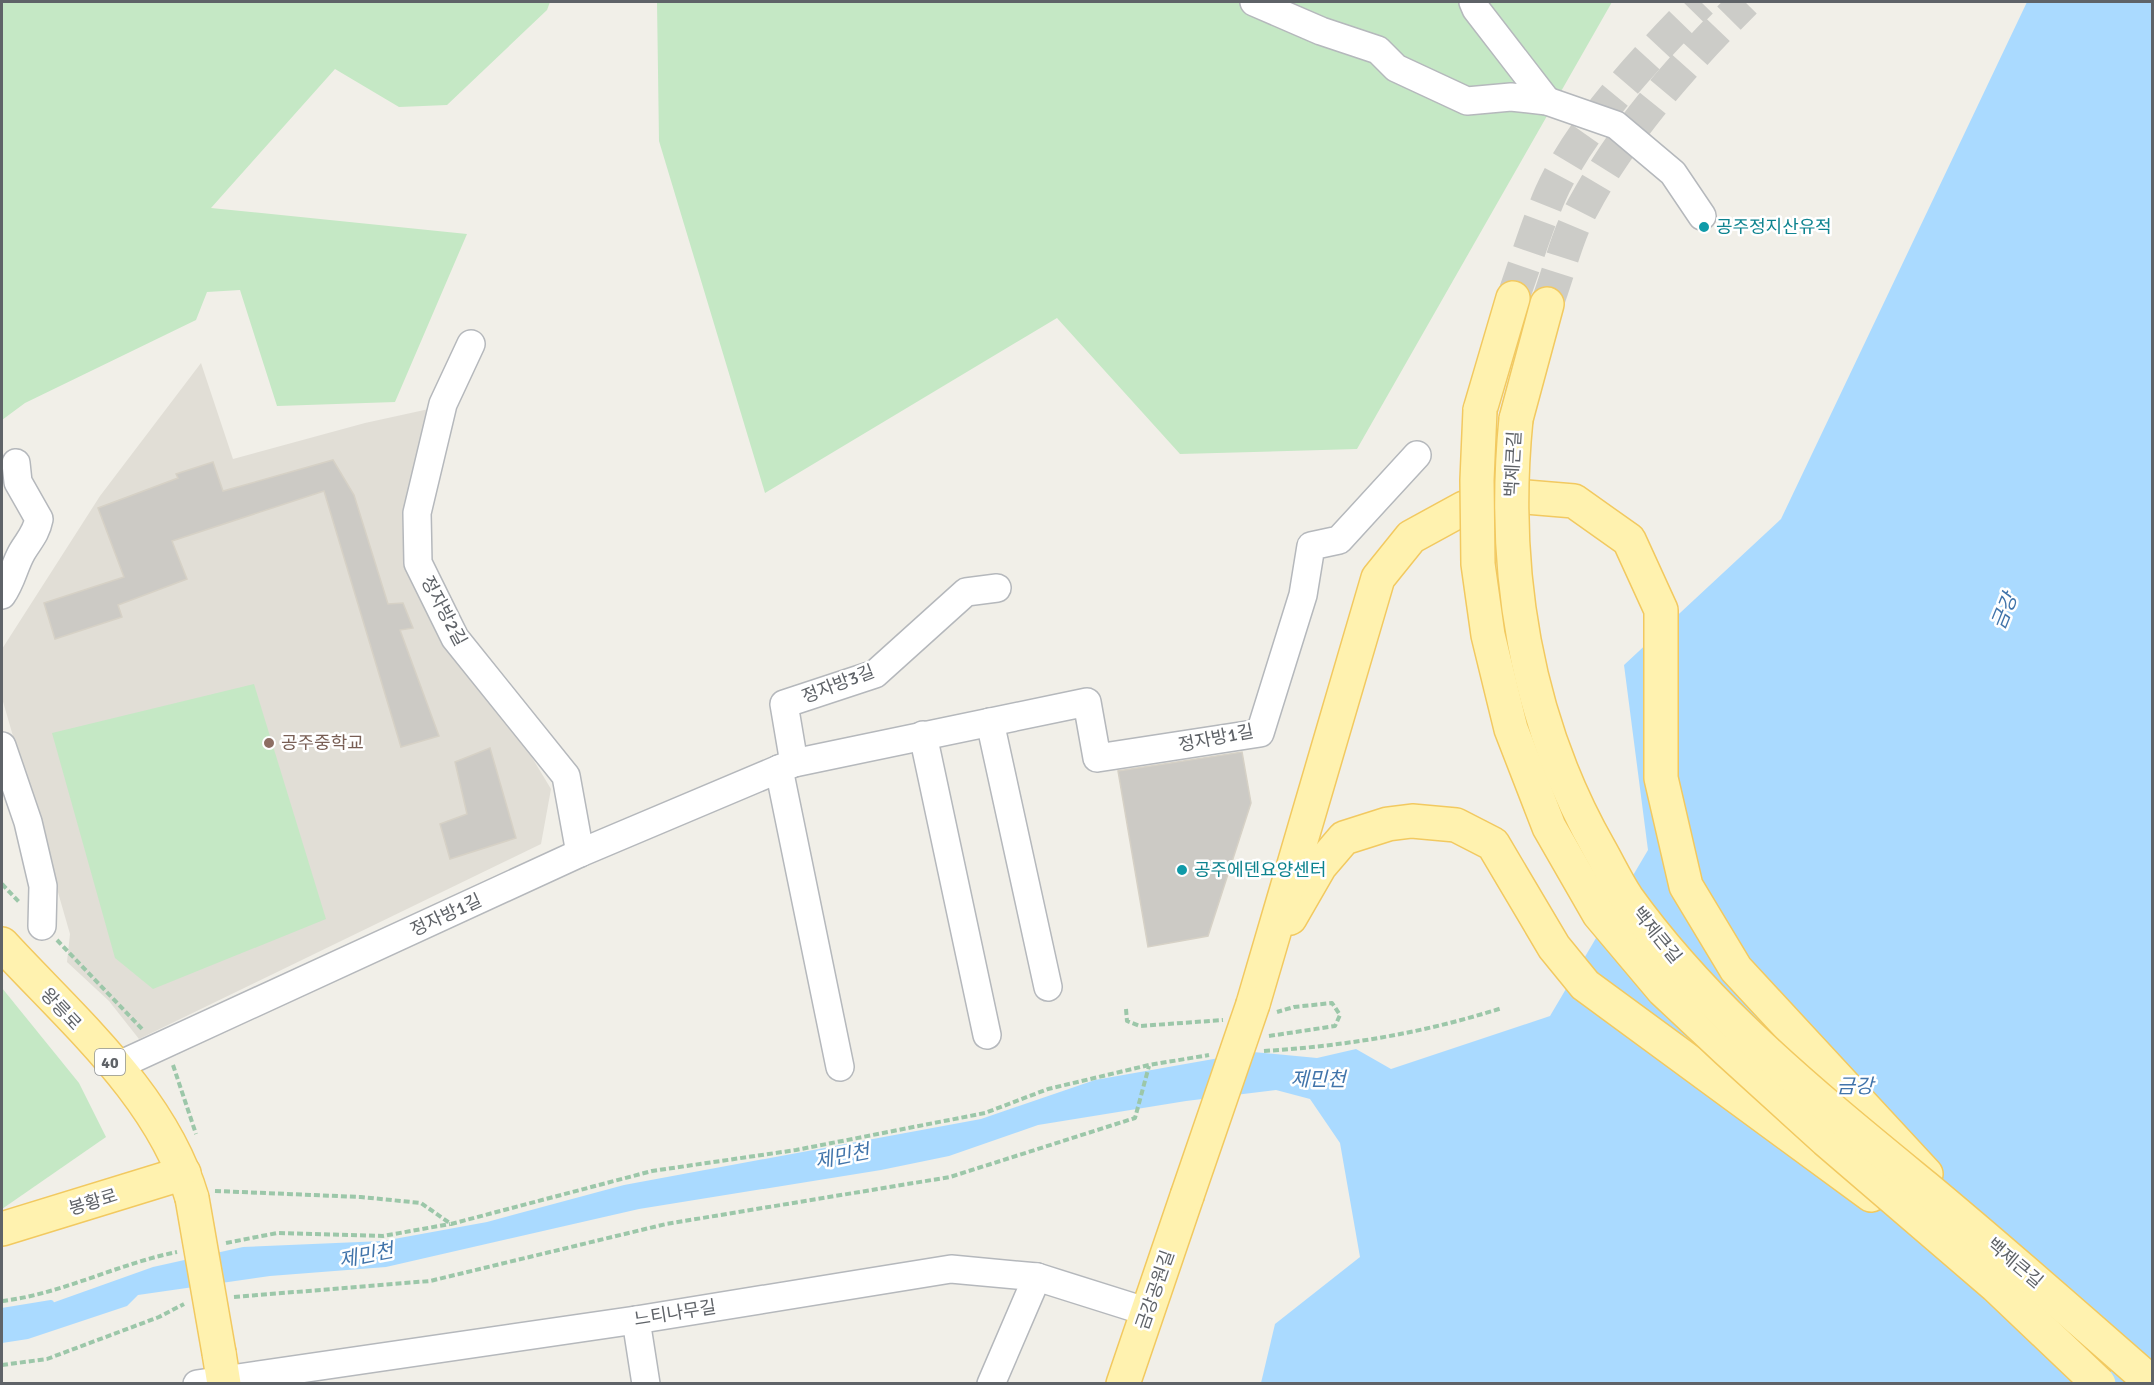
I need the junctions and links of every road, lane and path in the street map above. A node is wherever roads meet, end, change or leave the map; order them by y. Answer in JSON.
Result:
{"nodes":[{"id":1,"x":1254,"y":2,"type":"edge"},
{"id":2,"x":1473,"y":2,"type":"edge"},
{"id":3,"x":1547,"y":101,"type":"junction"},
{"id":4,"x":1702,"y":216,"type":"dead end"},
{"id":5,"x":1513,"y":298,"type":"tunnel mouth"},
{"id":6,"x":1547,"y":304,"type":"tunnel mouth"},
{"id":7,"x":471,"y":344,"type":"dead end"},
{"id":8,"x":1417,"y":455,"type":"dead end"},
{"id":9,"x":16,"y":463,"type":"dead end"},
{"id":10,"x":998,"y":588,"type":"dead end"},
{"id":11,"x":2,"y":595,"type":"edge"},
{"id":12,"x":990,"y":722,"type":"junction"},
{"id":13,"x":923,"y":735,"type":"junction"},
{"id":14,"x":2,"y":746,"type":"edge"},
{"id":15,"x":787,"y":766,"type":"junction"},
{"id":16,"x":2,"y":794,"type":"edge"},
{"id":17,"x":28,"y":822,"type":"junction"},
{"id":18,"x":580,"y":853,"type":"junction"},
{"id":19,"x":42,"y":926,"type":"dead end"},
{"id":20,"x":2,"y":944,"type":"edge"},
{"id":21,"x":1263,"y":967,"type":"junction"},
{"id":22,"x":1048,"y":987,"type":"dead end"},
{"id":23,"x":1502,"y":1008,"type":"dead end"},
{"id":24,"x":987,"y":1035,"type":"dead end"},
{"id":25,"x":1254,"y":1052,"type":"dead end"},
{"id":26,"x":1220,"y":1054,"type":"dead end"},
{"id":27,"x":1149,"y":1065,"type":"junction"},
{"id":28,"x":115,"y":1067,"type":"junction"},
{"id":29,"x":840,"y":1067,"type":"dead end"},
{"id":30,"x":197,"y":1187,"type":"junction"},
{"id":31,"x":2,"y":1229,"type":"edge"},
{"id":32,"x":2027,"y":1272,"type":"junction"},
{"id":33,"x":1037,"y":1277,"type":"junction"},
{"id":34,"x":1996,"y":1286,"type":"junction"},
{"id":35,"x":225,"y":1298,"type":"dead end"},
{"id":36,"x":194,"y":1302,"type":"dead end"},
{"id":37,"x":1148,"y":1312,"type":"junction"},
{"id":38,"x":636,"y":1320,"type":"junction"},
{"id":39,"x":2,"y":1365,"type":"edge"},
{"id":40,"x":320,"y":1374,"type":"edge"},
{"id":41,"x":216,"y":1375,"type":"edge"},
{"id":42,"x":646,"y":1383,"type":"edge"},
{"id":43,"x":991,"y":1383,"type":"edge"},
{"id":44,"x":1123,"y":1383,"type":"edge"},
{"id":45,"x":2099,"y":1383,"type":"edge"},
{"id":46,"x":2152,"y":1383,"type":"edge"}],
"edges":[{"from":1,"to":3,"type":"street"},
{"from":2,"to":3,"type":"street"},
{"from":3,"to":4,"type":"street"},
{"from":5,"to":34,"type":"main road","name":"백제큰길","bridge":true},
{"from":6,"to":32,"type":"main road","name":"백제큰길","bridge":true},
{"from":7,"to":18,"type":"street","name":"정자방2길"},
{"from":8,"to":12,"type":"street","name":"정자방1길"},
{"from":9,"to":11,"type":"street"},
{"from":10,"to":15,"type":"street","name":"정자방3길"},
{"from":12,"to":13,"type":"street","name":"정자방1길"},
{"from":12,"to":22,"type":"street"},
{"from":13,"to":15,"type":"street","name":"정자방1길"},
{"from":13,"to":24,"type":"street"},
{"from":14,"to":17,"type":"street"},
{"from":15,"to":18,"type":"street","name":"정자방1길"},
{"from":15,"to":29,"type":"street"},
{"from":16,"to":17,"type":"street"},
{"from":17,"to":19,"type":"street"},
{"from":18,"to":28,"type":"street","name":"정자방1길"},
{"from":20,"to":28,"type":"main road","name":"왕릉로","number":"40"},
{"from":21,"to":32,"type":"main road","bridge":true},
{"from":21,"to":34,"type":"main road","bridge":true},
{"from":21,"to":37,"type":"main road","name":"금강공원길","bridge":true},
{"from":23,"to":25,"type":"path"},
{"from":26,"to":27,"type":"path"},
{"from":27,"to":30,"type":"path"},
{"from":27,"to":35,"type":"path"},
{"from":28,"to":30,"type":"main road","name":"왕릉로","number":"40"},
{"from":30,"to":31,"type":"main road","name":"봉황로"},
{"from":30,"to":41,"type":"main road","number":"40","bridge":true},
{"from":32,"to":46,"type":"main road","name":"백제큰길","bridge":true},
{"from":33,"to":37,"type":"street","name":"느티나무길"},
{"from":33,"to":38,"type":"street","name":"느티나무길"},
{"from":33,"to":43,"type":"street"},
{"from":34,"to":45,"type":"main road","name":"백제큰길","bridge":true},
{"from":36,"to":39,"type":"path"},
{"from":37,"to":44,"type":"main road","name":"금강공원길"},
{"from":38,"to":40,"type":"street","name":"느티나무길"},
{"from":38,"to":42,"type":"street"},
{"from":40,"to":41,"type":"street","name":"느티나무길"}]}
